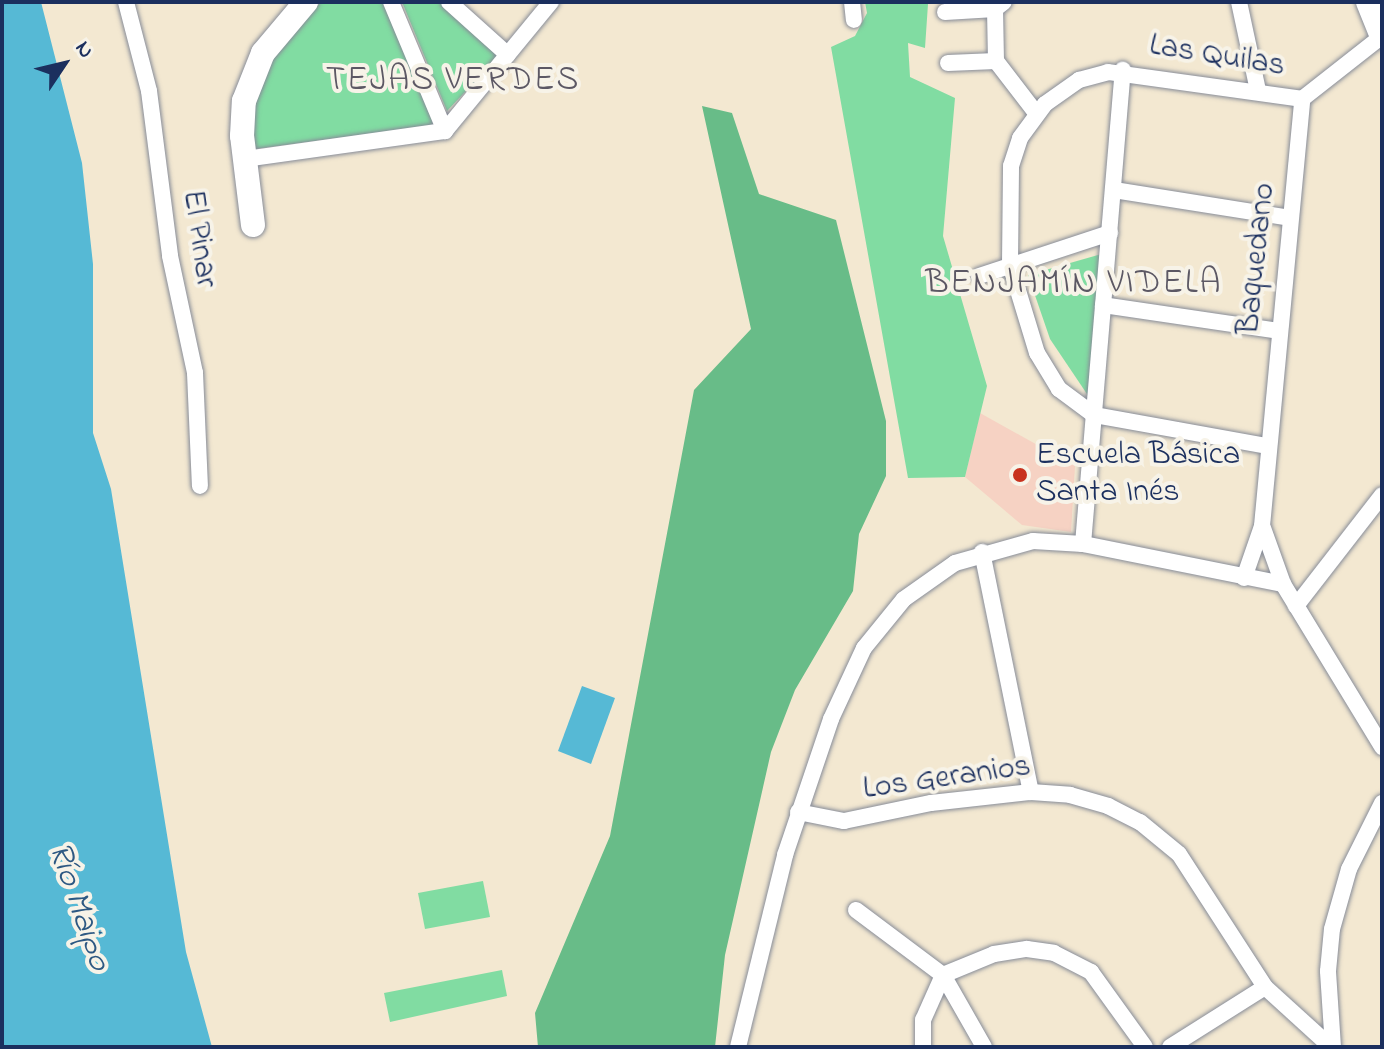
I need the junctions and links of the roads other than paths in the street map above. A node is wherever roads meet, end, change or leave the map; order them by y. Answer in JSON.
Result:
{"nodes":[{"id":1,"x":126,"y":2,"type":"edge"},
{"id":2,"x":306,"y":2,"type":"edge"},
{"id":3,"x":391,"y":2,"type":"edge"},
{"id":4,"x":449,"y":2,"type":"edge"},
{"id":5,"x":551,"y":2,"type":"edge"},
{"id":6,"x":852,"y":2,"type":"edge"},
{"id":7,"x":1239,"y":2,"type":"edge"},
{"id":8,"x":1368,"y":2,"type":"edge"},
{"id":9,"x":1000,"y":5,"type":"edge"},
{"id":10,"x":945,"y":12,"type":"dead end"},
{"id":11,"x":854,"y":20,"type":"dead end"},
{"id":12,"x":1382,"y":36,"type":"edge"},
{"id":13,"x":508,"y":55,"type":"junction"},
{"id":14,"x":996,"y":61,"type":"junction"},
{"id":15,"x":948,"y":63,"type":"dead end"},
{"id":16,"x":1123,"y":70,"type":"junction"},
{"id":17,"x":1258,"y":91,"type":"junction"},
{"id":18,"x":1302,"y":99,"type":"junction"},
{"id":19,"x":1036,"y":113,"type":"junction"},
{"id":20,"x":445,"y":131,"type":"junction"},
{"id":21,"x":245,"y":159,"type":"junction"},
{"id":22,"x":1114,"y":190,"type":"junction"},
{"id":23,"x":1290,"y":218,"type":"junction"},
{"id":24,"x":253,"y":225,"type":"dead end"},
{"id":25,"x":1110,"y":233,"type":"junction"},
{"id":26,"x":1010,"y":264,"type":"junction"},
{"id":27,"x":979,"y":276,"type":"dead end"},
{"id":28,"x":1103,"y":305,"type":"junction"},
{"id":29,"x":1279,"y":331,"type":"junction"},
{"id":30,"x":1094,"y":415,"type":"junction"},
{"id":31,"x":1267,"y":446,"type":"junction"},
{"id":32,"x":200,"y":486,"type":"dead end"},
{"id":33,"x":1382,"y":495,"type":"edge"},
{"id":34,"x":1262,"y":526,"type":"junction"},
{"id":35,"x":1083,"y":544,"type":"junction"},
{"id":36,"x":982,"y":552,"type":"junction"},
{"id":37,"x":1244,"y":578,"type":"junction"},
{"id":38,"x":1283,"y":584,"type":"junction"},
{"id":39,"x":1296,"y":606,"type":"junction"},
{"id":40,"x":1382,"y":747,"type":"edge"},
{"id":41,"x":1031,"y":792,"type":"junction"},
{"id":42,"x":1382,"y":803,"type":"edge"},
{"id":43,"x":798,"y":812,"type":"junction"},
{"id":44,"x":856,"y":910,"type":"dead end"},
{"id":45,"x":943,"y":975,"type":"junction"},
{"id":46,"x":1265,"y":987,"type":"junction"},
{"id":47,"x":738,"y":1047,"type":"edge"},
{"id":48,"x":923,"y":1047,"type":"edge"},
{"id":49,"x":984,"y":1047,"type":"edge"},
{"id":50,"x":1145,"y":1047,"type":"edge"},
{"id":51,"x":1170,"y":1047,"type":"edge"},
{"id":52,"x":1332,"y":1047,"type":"edge"}],
"edges":[{"from":1,"to":32,"type":"street","name":"El Pinar"},
{"from":2,"to":21,"type":"street"},
{"from":3,"to":20,"type":"street"},
{"from":4,"to":13,"type":"street"},
{"from":5,"to":13,"type":"street"},
{"from":6,"to":11,"type":"street"},
{"from":7,"to":17,"type":"street"},
{"from":8,"to":12,"type":"street"},
{"from":9,"to":10,"type":"street"},
{"from":9,"to":14,"type":"street"},
{"from":12,"to":18,"type":"street"},
{"from":13,"to":20,"type":"street"},
{"from":14,"to":15,"type":"street"},
{"from":14,"to":19,"type":"street"},
{"from":16,"to":17,"type":"street","name":"Las Quilas"},
{"from":16,"to":19,"type":"street"},
{"from":16,"to":22,"type":"street"},
{"from":17,"to":18,"type":"street","name":"Las Quilas"},
{"from":18,"to":23,"type":"street","name":"Baquedano"},
{"from":19,"to":26,"type":"street"},
{"from":20,"to":21,"type":"street"},
{"from":21,"to":24,"type":"street"},
{"from":22,"to":23,"type":"street"},
{"from":22,"to":25,"type":"street"},
{"from":23,"to":29,"type":"street","name":"Baquedano"},
{"from":25,"to":26,"type":"street"},
{"from":25,"to":28,"type":"street"},
{"from":26,"to":27,"type":"street"},
{"from":26,"to":30,"type":"street"},
{"from":28,"to":29,"type":"street"},
{"from":28,"to":30,"type":"street"},
{"from":29,"to":31,"type":"street","name":"Baquedano"},
{"from":30,"to":31,"type":"street"},
{"from":30,"to":35,"type":"street"},
{"from":31,"to":34,"type":"street","name":"Baquedano"},
{"from":33,"to":39,"type":"street"},
{"from":34,"to":37,"type":"street","name":"Baquedano"},
{"from":34,"to":38,"type":"street","name":"Baquedano"},
{"from":35,"to":36,"type":"street"},
{"from":35,"to":37,"type":"street"},
{"from":36,"to":41,"type":"street"},
{"from":36,"to":43,"type":"street"},
{"from":37,"to":38,"type":"street"},
{"from":38,"to":39,"type":"street","name":"Baquedano"},
{"from":39,"to":40,"type":"street","name":"Baquedano"},
{"from":41,"to":43,"type":"street","name":"Los Geranios"},
{"from":41,"to":46,"type":"street","name":"Los Geranios"},
{"from":42,"to":52,"type":"street"},
{"from":43,"to":47,"type":"street"},
{"from":44,"to":45,"type":"street"},
{"from":45,"to":48,"type":"street"},
{"from":45,"to":49,"type":"street"},
{"from":45,"to":50,"type":"street"},
{"from":46,"to":51,"type":"street"},
{"from":46,"to":52,"type":"street","name":"Los Geranios"}]}
